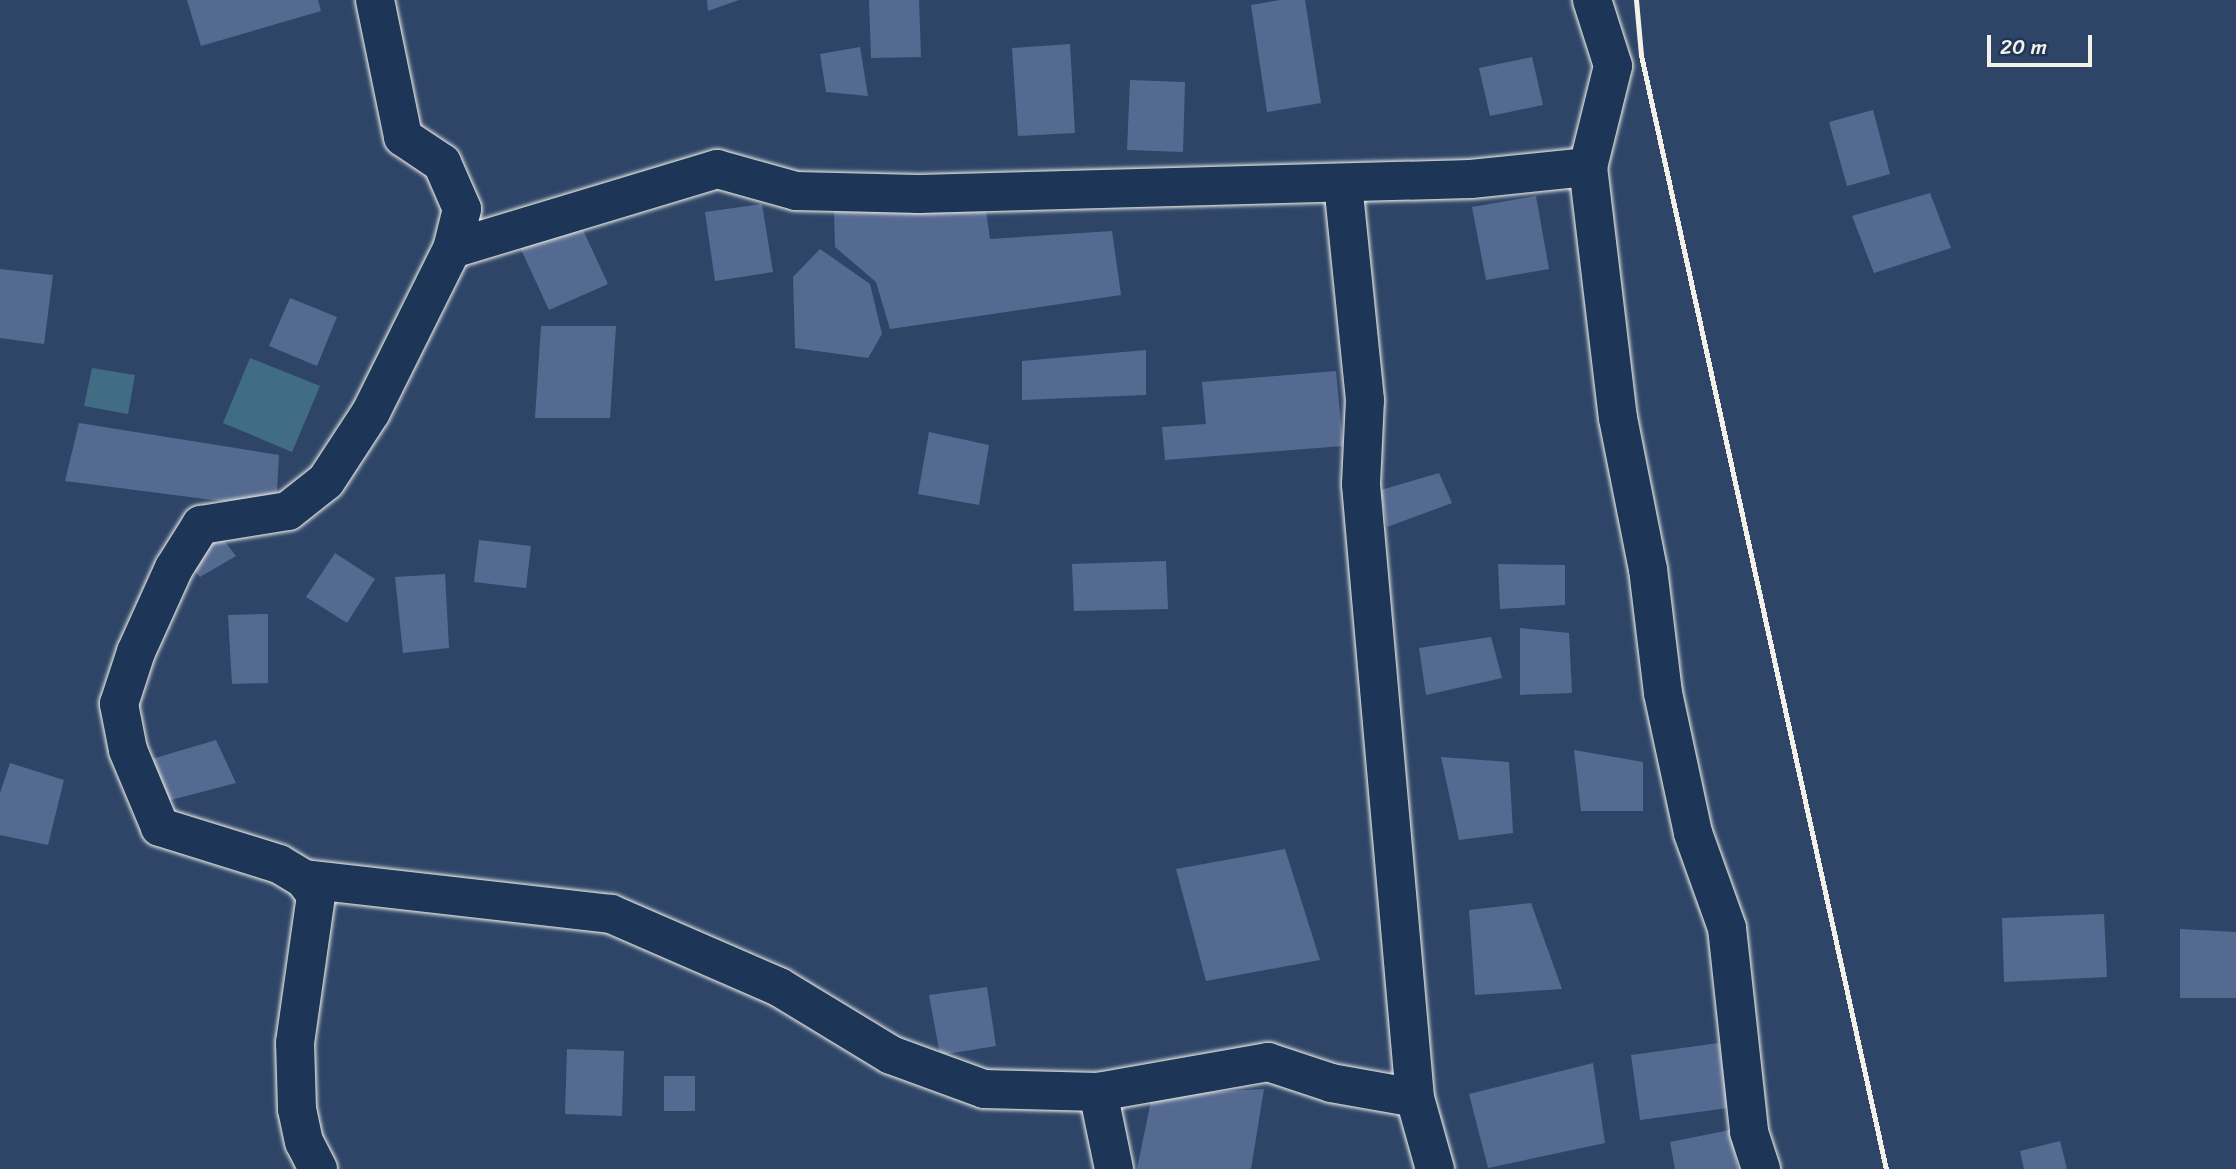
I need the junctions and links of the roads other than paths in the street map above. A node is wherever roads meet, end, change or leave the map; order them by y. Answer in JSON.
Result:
{"nodes":[{"id":1,"x":375,"y":0,"type":"edge"},
{"id":2,"x":1592,"y":0,"type":"edge"},
{"id":3,"x":1588,"y":167,"type":"junction"},
{"id":4,"x":1343,"y":183,"type":"junction"},
{"id":5,"x":452,"y":249,"type":"junction"},
{"id":6,"x":304,"y":879,"type":"junction"},
{"id":7,"x":1098,"y":1092,"type":"junction"},
{"id":8,"x":1415,"y":1098,"type":"junction"},
{"id":9,"x":317,"y":1169,"type":"edge"},
{"id":10,"x":1114,"y":1169,"type":"edge"},
{"id":11,"x":1435,"y":1169,"type":"edge"},
{"id":12,"x":1761,"y":1169,"type":"edge"}],
"edges":[{"from":1,"to":5,"type":"street"},
{"from":2,"to":3,"type":"street"},
{"from":3,"to":4,"type":"street"},
{"from":3,"to":12,"type":"street"},
{"from":4,"to":5,"type":"street"},
{"from":4,"to":8,"type":"street"},
{"from":5,"to":6,"type":"street"},
{"from":6,"to":7,"type":"street"},
{"from":6,"to":9,"type":"street"},
{"from":7,"to":8,"type":"street"},
{"from":7,"to":10,"type":"street"},
{"from":8,"to":11,"type":"street"}]}
